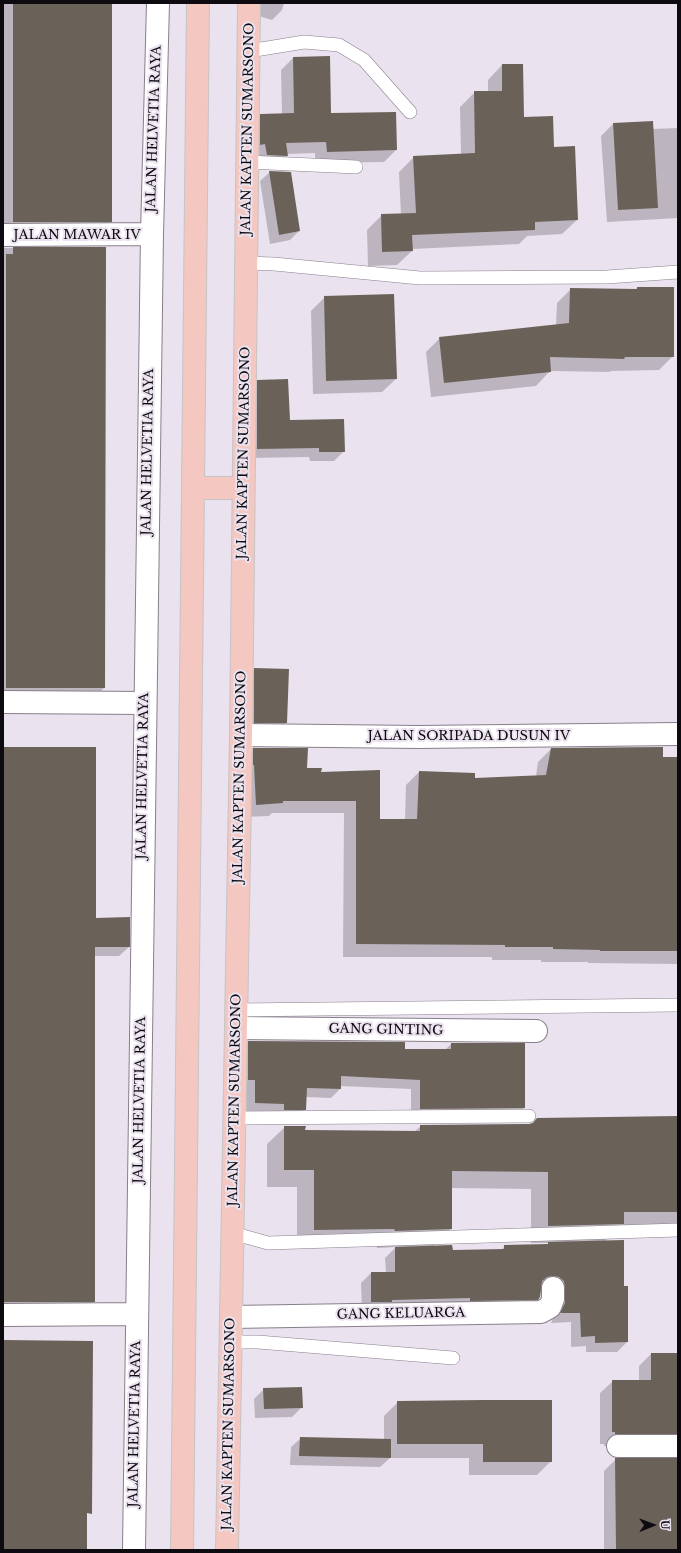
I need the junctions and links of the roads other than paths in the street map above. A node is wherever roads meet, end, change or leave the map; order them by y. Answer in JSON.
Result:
{"nodes":[{"id":1,"x":158,"y":3,"type":"edge"},
{"id":2,"x":198,"y":3,"type":"edge"},
{"id":3,"x":249,"y":3,"type":"edge"},
{"id":4,"x":248,"y":51,"type":"junction"},
{"id":5,"x":410,"y":112,"type":"dead end"},
{"id":6,"x":247,"y":162,"type":"junction"},
{"id":7,"x":356,"y":167,"type":"dead end"},
{"id":8,"x":152,"y":234,"type":"junction"},
{"id":9,"x":3,"y":235,"type":"edge"},
{"id":10,"x":246,"y":263,"type":"junction"},
{"id":11,"x":678,"y":272,"type":"edge"},
{"id":12,"x":193,"y":488,"type":"junction"},
{"id":13,"x":243,"y":488,"type":"junction"},
{"id":14,"x":3,"y":702,"type":"edge"},
{"id":15,"x":144,"y":703,"type":"junction"},
{"id":16,"x":678,"y":734,"type":"edge"},
{"id":17,"x":250,"y":735,"type":"junction"},
{"id":18,"x":678,"y":1005,"type":"edge"},
{"id":19,"x":236,"y":1019,"type":"junction"},
{"id":20,"x":536,"y":1031,"type":"dead end"},
{"id":21,"x":529,"y":1116,"type":"dead end"},
{"id":22,"x":234,"y":1118,"type":"junction"},
{"id":23,"x":678,"y":1230,"type":"edge"},
{"id":24,"x":232,"y":1233,"type":"junction"},
{"id":25,"x":553,"y":1288,"type":"dead end"},
{"id":26,"x":137,"y":1314,"type":"junction"},
{"id":27,"x":3,"y":1315,"type":"edge"},
{"id":28,"x":231,"y":1317,"type":"junction"},
{"id":29,"x":230,"y":1342,"type":"junction"},
{"id":30,"x":453,"y":1358,"type":"dead end"},
{"id":31,"x":618,"y":1446,"type":"dead end"},
{"id":32,"x":678,"y":1446,"type":"edge"},
{"id":33,"x":134,"y":1550,"type":"edge"},
{"id":34,"x":182,"y":1550,"type":"edge"},
{"id":35,"x":227,"y":1550,"type":"edge"}],
"edges":[{"from":1,"to":8,"type":"street","name":"JALAN HELVETIA RAYA"},
{"from":2,"to":12,"type":"highway"},
{"from":3,"to":4,"type":"highway","name":"JALAN KAPTEN SUMARSONO"},
{"from":4,"to":5,"type":"lane"},
{"from":4,"to":6,"type":"highway","name":"JALAN KAPTEN SUMARSONO"},
{"from":6,"to":7,"type":"lane"},
{"from":6,"to":10,"type":"highway","name":"JALAN KAPTEN SUMARSONO"},
{"from":8,"to":9,"type":"street","name":"JALAN MAWAR IV"},
{"from":8,"to":15,"type":"street","name":"JALAN HELVETIA RAYA"},
{"from":10,"to":11,"type":"lane"},
{"from":10,"to":13,"type":"highway","name":"JALAN KAPTEN SUMARSONO"},
{"from":12,"to":13,"type":"highway"},
{"from":12,"to":34,"type":"highway"},
{"from":13,"to":17,"type":"highway","name":"JALAN KAPTEN SUMARSONO"},
{"from":14,"to":15,"type":"street"},
{"from":15,"to":26,"type":"street","name":"JALAN HELVETIA RAYA"},
{"from":16,"to":17,"type":"street","name":"JALAN SORIPADA DUSUN IV"},
{"from":17,"to":19,"type":"highway","name":"JALAN KAPTEN SUMARSONO"},
{"from":18,"to":19,"type":"lane"},
{"from":19,"to":20,"type":"street","name":"GANG GINTING"},
{"from":19,"to":22,"type":"highway","name":"JALAN KAPTEN SUMARSONO"},
{"from":21,"to":22,"type":"lane"},
{"from":22,"to":24,"type":"highway","name":"JALAN KAPTEN SUMARSONO"},
{"from":23,"to":24,"type":"lane"},
{"from":24,"to":28,"type":"highway","name":"JALAN KAPTEN SUMARSONO"},
{"from":25,"to":28,"type":"street","name":"GANG KELUARGA"},
{"from":26,"to":27,"type":"street"},
{"from":26,"to":33,"type":"street","name":"JALAN HELVETIA RAYA"},
{"from":28,"to":29,"type":"highway","name":"JALAN KAPTEN SUMARSONO"},
{"from":29,"to":30,"type":"lane"},
{"from":29,"to":35,"type":"highway","name":"JALAN KAPTEN SUMARSONO"},
{"from":31,"to":32,"type":"street"}]}
